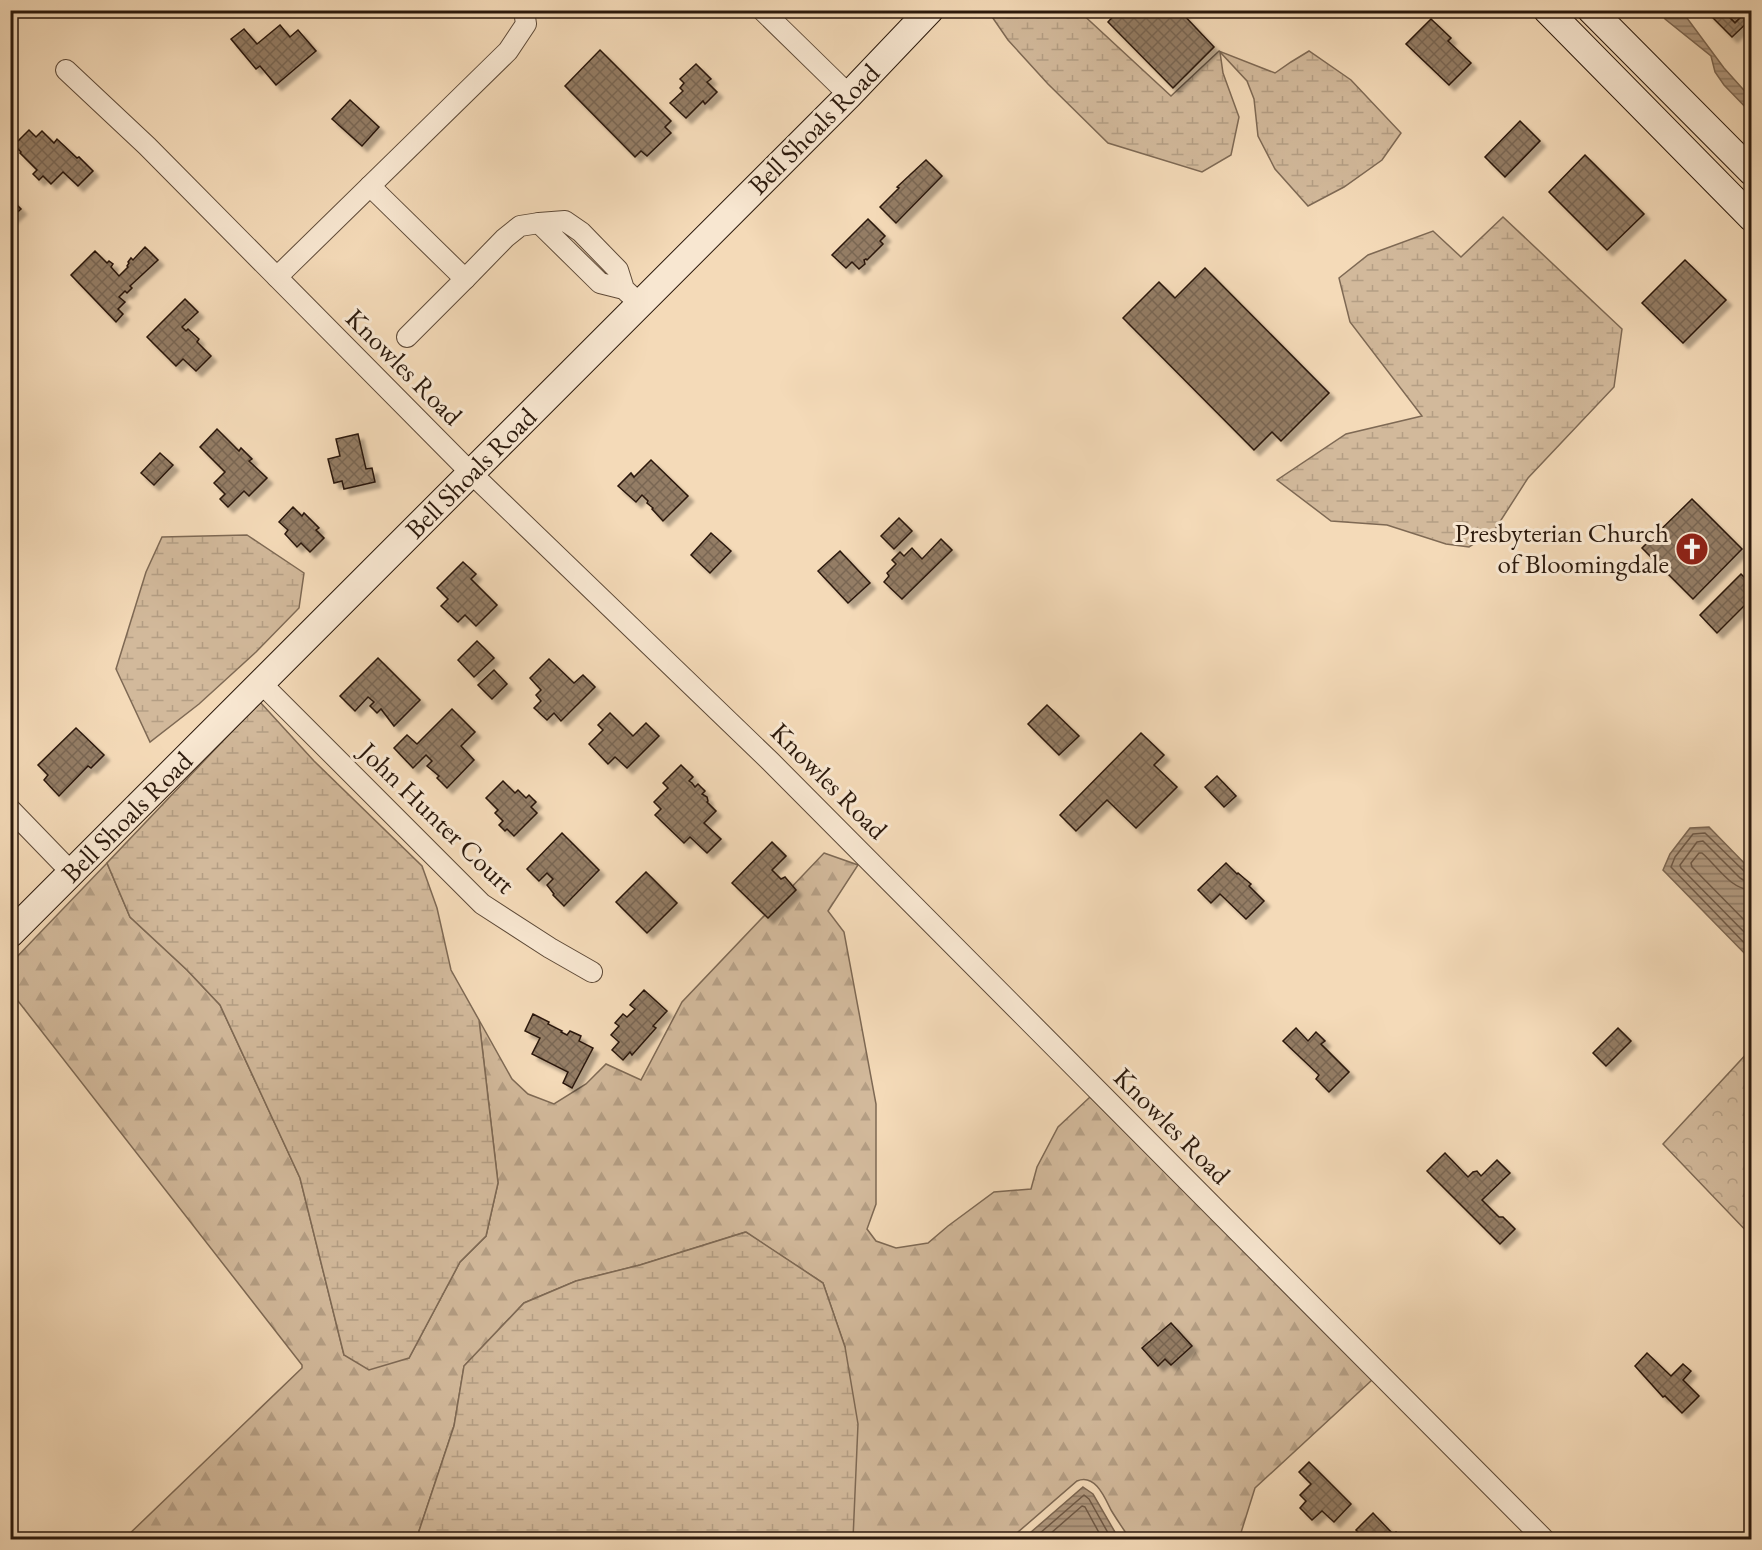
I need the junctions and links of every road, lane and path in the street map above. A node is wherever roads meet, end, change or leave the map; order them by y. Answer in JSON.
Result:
{"nodes":[{"id":1,"x":524,"y":10,"type":"edge"},
{"id":2,"x":762,"y":10,"type":"edge"},
{"id":3,"x":930,"y":10,"type":"edge"},
{"id":4,"x":1547,"y":10,"type":"edge"},
{"id":5,"x":1591,"y":10,"type":"edge"},
{"id":6,"x":66,"y":70,"type":"dead end"},
{"id":7,"x":849,"y":95,"type":"junction"},
{"id":8,"x":1752,"y":172,"type":"edge"},
{"id":9,"x":370,"y":186,"type":"junction"},
{"id":10,"x":1752,"y":218,"type":"edge"},
{"id":11,"x":539,"y":223,"type":"junction"},
{"id":12,"x":586,"y":237,"type":"junction"},
{"id":13,"x":570,"y":254,"type":"junction"},
{"id":14,"x":277,"y":277,"type":"junction"},
{"id":15,"x":465,"y":279,"type":"junction"},
{"id":16,"x":632,"y":296,"type":"junction"},
{"id":17,"x":407,"y":337,"type":"dead end"},
{"id":18,"x":471,"y":473,"type":"junction"},
{"id":19,"x":261,"y":683,"type":"junction"},
{"id":20,"x":10,"y":809,"type":"edge"},
{"id":21,"x":72,"y":873,"type":"junction"},
{"id":22,"x":10,"y":934,"type":"edge"},
{"id":23,"x":592,"y":972,"type":"dead end"},
{"id":24,"x":1545,"y":1539,"type":"edge"}],
"edges":[{"from":1,"to":9,"type":"street"},
{"from":2,"to":7,"type":"street"},
{"from":3,"to":7,"type":"main road","name":"Bell Shoals Road"},
{"from":4,"to":10,"type":"main road"},
{"from":5,"to":8,"type":"main road"},
{"from":6,"to":14,"type":"street","name":"Knowles Road"},
{"from":7,"to":16,"type":"main road","name":"Bell Shoals Road"},
{"from":9,"to":14,"type":"street"},
{"from":9,"to":15,"type":"street"},
{"from":11,"to":12,"type":"street"},
{"from":11,"to":13,"type":"street"},
{"from":11,"to":15,"type":"street"},
{"from":12,"to":13,"type":"street"},
{"from":12,"to":16,"type":"street"},
{"from":13,"to":16,"type":"street"},
{"from":14,"to":18,"type":"street","name":"Knowles Road"},
{"from":15,"to":17,"type":"street"},
{"from":16,"to":18,"type":"main road","name":"Bell Shoals Road"},
{"from":18,"to":19,"type":"main road","name":"Bell Shoals Road"},
{"from":18,"to":24,"type":"street","name":"Knowles Road"},
{"from":19,"to":21,"type":"main road","name":"Bell Shoals Road"},
{"from":19,"to":23,"type":"street","name":"John Hunter Court"},
{"from":20,"to":21,"type":"street"},
{"from":21,"to":22,"type":"main road","name":"Bell Shoals Road"}]}
